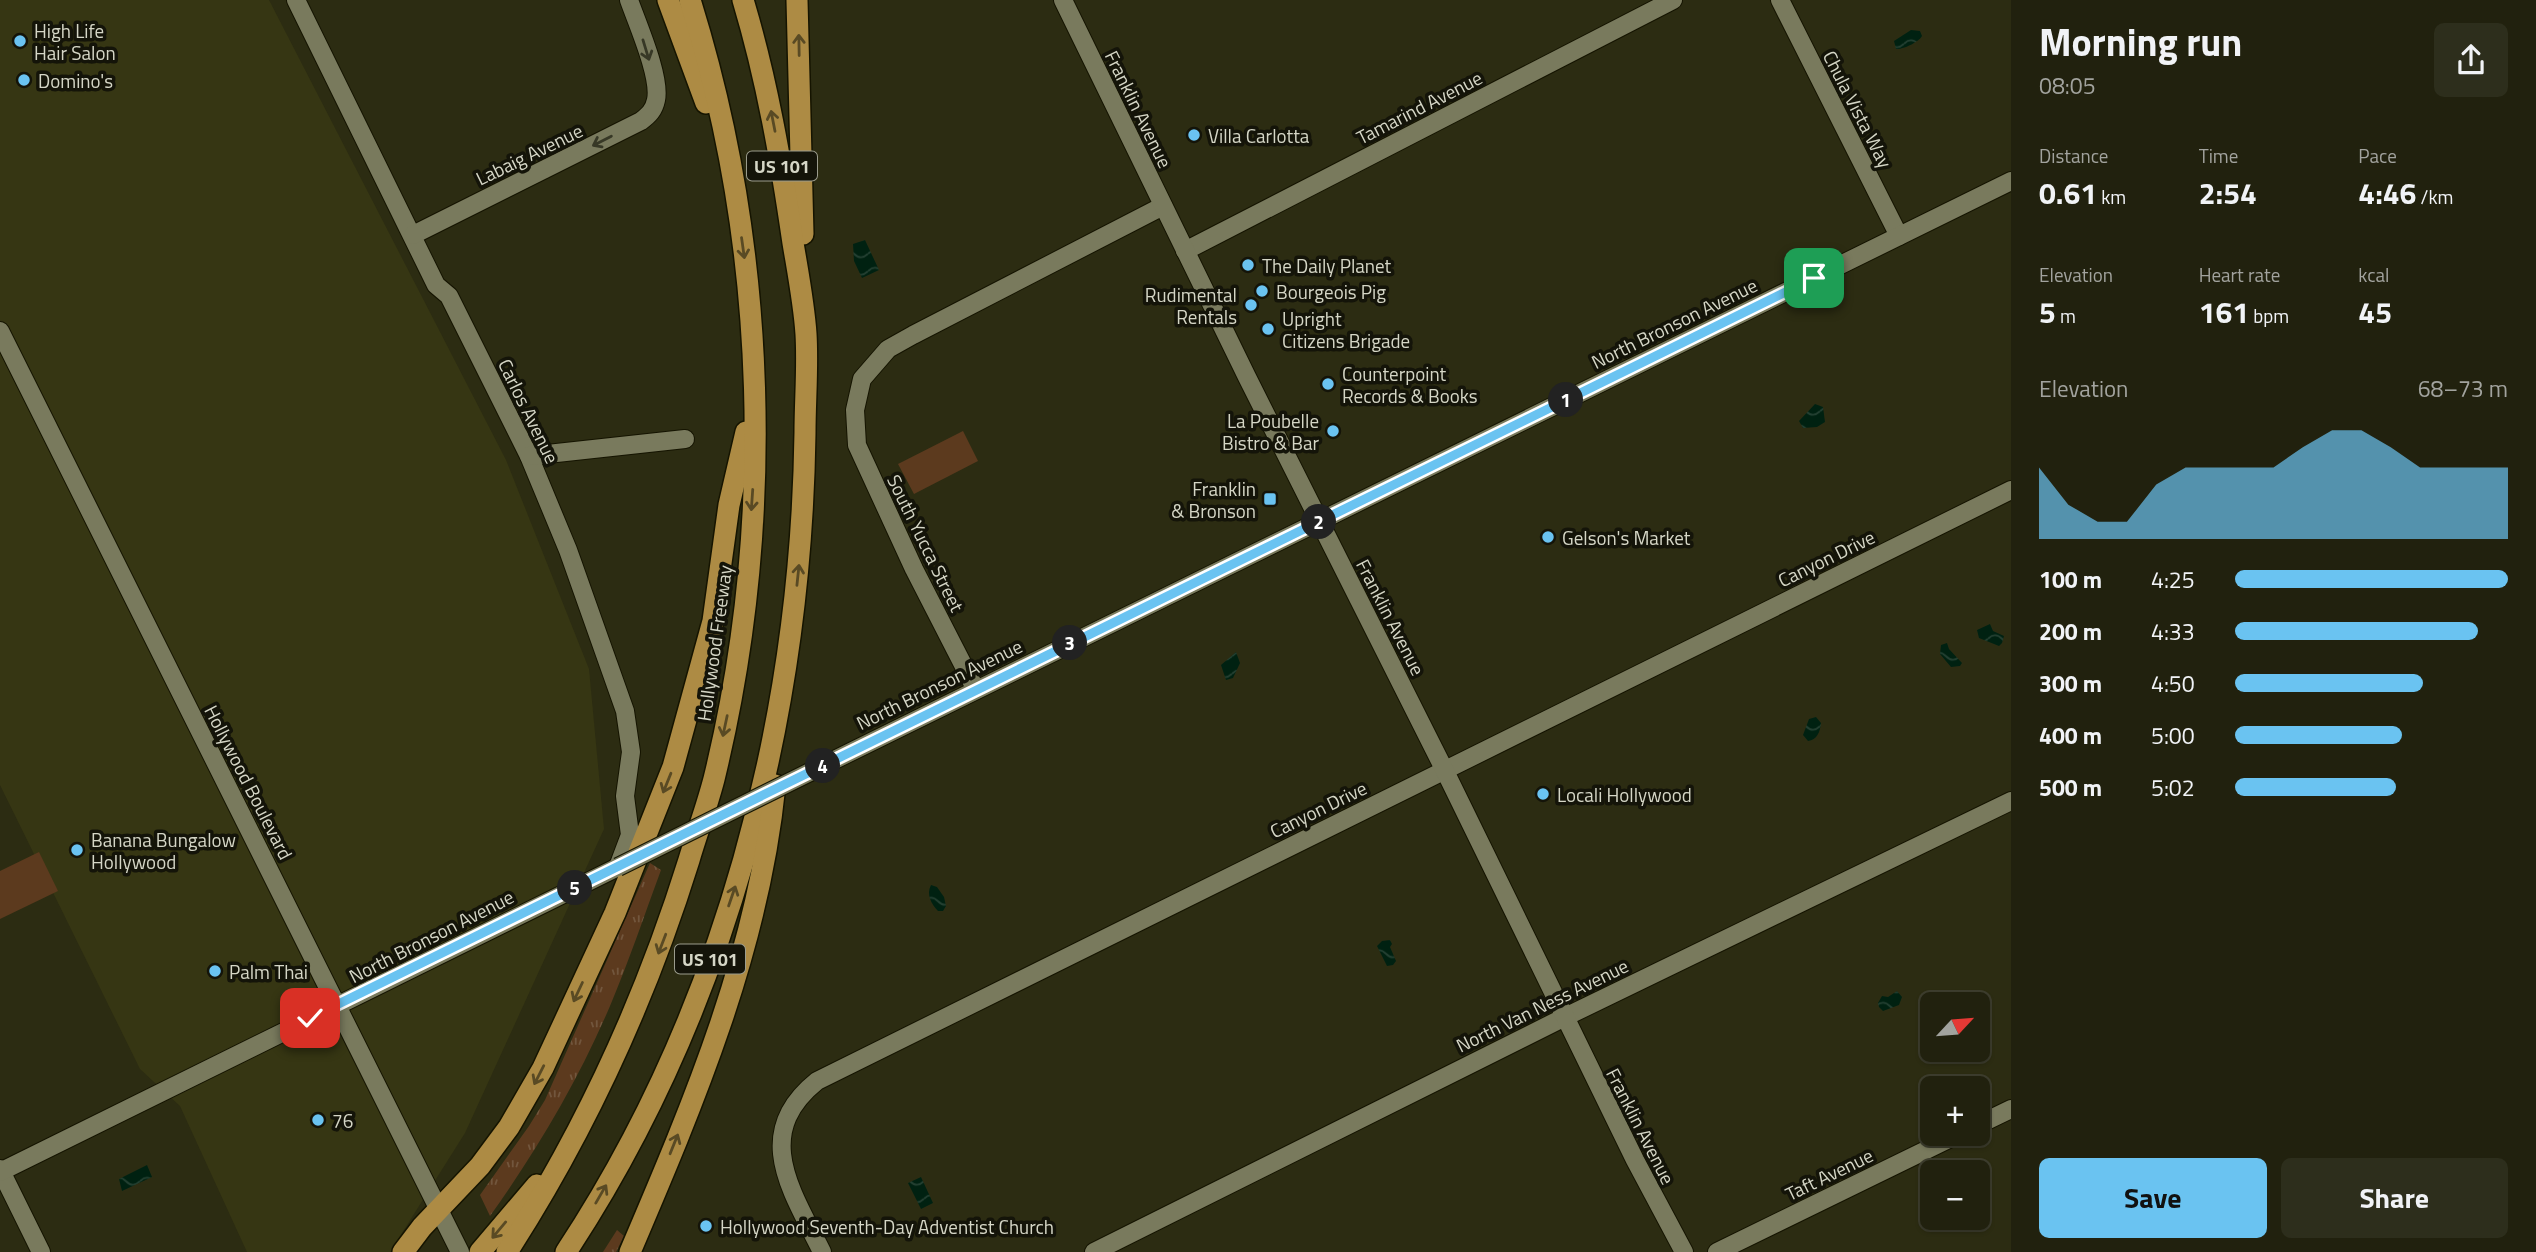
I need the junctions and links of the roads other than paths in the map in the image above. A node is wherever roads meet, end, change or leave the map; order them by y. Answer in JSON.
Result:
{"nodes":[{"id":1,"x":296,"y":0,"type":"edge"},
{"id":2,"x":629,"y":0,"type":"edge"},
{"id":3,"x":668,"y":0,"type":"edge"},
{"id":4,"x":690,"y":0,"type":"edge"},
{"id":5,"x":743,"y":0,"type":"edge"},
{"id":6,"x":797,"y":0,"type":"edge"},
{"id":7,"x":1063,"y":0,"type":"edge"},
{"id":8,"x":1673,"y":0,"type":"edge"},
{"id":9,"x":1780,"y":0,"type":"edge"},
{"id":10,"x":734,"y":180,"type":"junction"},
{"id":11,"x":2011,"y":181,"type":"edge"},
{"id":12,"x":1163,"y":206,"type":"junction"},
{"id":13,"x":413,"y":235,"type":"junction"},
{"id":14,"x":1899,"y":236,"type":"junction"},
{"id":15,"x":1185,"y":251,"type":"junction"},
{"id":16,"x":0,"y":331,"type":"edge"},
{"id":17,"x":806,"y":334,"type":"junction"},
{"id":18,"x":755,"y":408,"type":"junction"},
{"id":19,"x":685,"y":439,"type":"dead end"},
{"id":20,"x":529,"y":456,"type":"junction"},
{"id":21,"x":2011,"y":490,"type":"edge"},
{"id":22,"x":1320,"y":522,"type":"junction"},
{"id":23,"x":790,"y":642,"type":"junction"},
{"id":24,"x":976,"y":690,"type":"junction"},
{"id":25,"x":1444,"y":769,"type":"junction"},
{"id":26,"x":2011,"y":801,"type":"edge"},
{"id":27,"x":618,"y":867,"type":"junction"},
{"id":28,"x":337,"y":1006,"type":"junction"},
{"id":29,"x":1564,"y":1017,"type":"junction"},
{"id":30,"x":2011,"y":1109,"type":"edge"},
{"id":31,"x":1990,"y":1119,"type":"edge"},
{"id":32,"x":575,"y":1140,"type":"junction"},
{"id":33,"x":1934,"y":1146,"type":"edge"},
{"id":34,"x":0,"y":1171,"type":"edge"},
{"id":35,"x":439,"y":1209,"type":"junction"},
{"id":36,"x":41,"y":1252,"type":"edge"},
{"id":37,"x":403,"y":1252,"type":"edge"},
{"id":38,"x":460,"y":1252,"type":"edge"},
{"id":39,"x":480,"y":1252,"type":"edge"},
{"id":40,"x":507,"y":1252,"type":"edge"},
{"id":41,"x":566,"y":1252,"type":"edge"},
{"id":42,"x":630,"y":1252,"type":"edge"},
{"id":43,"x":822,"y":1252,"type":"edge"},
{"id":44,"x":1094,"y":1252,"type":"edge"},
{"id":45,"x":1684,"y":1252,"type":"edge"},
{"id":46,"x":1717,"y":1252,"type":"edge"}],
"edges":[{"from":1,"to":13,"type":"street","name":"Carlos Avenue"},
{"from":2,"to":13,"type":"street","name":"Labaig Avenue","one_way":true},
{"from":3,"to":10,"type":"highway"},
{"from":4,"to":10,"type":"highway","name":"Hollywood Freeway","number":"US 101"},
{"from":17,"to":5,"type":"highway","number":"US 101","one_way":true},
{"from":17,"to":6,"type":"highway","one_way":true},
{"from":7,"to":12,"type":"street","name":"Franklin Avenue"},
{"from":8,"to":15,"type":"street","name":"Tamarind Avenue"},
{"from":9,"to":14,"type":"street","name":"Chula Vista Way"},
{"from":10,"to":18,"type":"highway","name":"Hollywood Freeway","number":"US 101","one_way":true},
{"from":11,"to":14,"type":"street","name":"North Bronson Avenue"},
{"from":12,"to":15,"type":"street","name":"Franklin Avenue"},
{"from":12,"to":24,"type":"street","name":"South Yucca Street"},
{"from":13,"to":20,"type":"street","name":"Carlos Avenue"},
{"from":14,"to":22,"type":"street","name":"North Bronson Avenue"},
{"from":15,"to":22,"type":"street","name":"Franklin Avenue"},
{"from":16,"to":28,"type":"street","name":"Hollywood Boulevard"},
{"from":23,"to":17,"type":"highway","number":"US 101","one_way":true},
{"from":18,"to":32,"type":"highway","name":"Hollywood Freeway","number":"US 101","one_way":true},
{"from":18,"to":35,"type":"highway","one_way":true},
{"from":19,"to":20,"type":"street"},
{"from":20,"to":27,"type":"street","name":"Carlos Avenue"},
{"from":21,"to":25,"type":"street","name":"Canyon Drive"},
{"from":22,"to":24,"type":"street","name":"North Bronson Avenue"},
{"from":22,"to":25,"type":"street","name":"Franklin Avenue"},
{"from":41,"to":23,"type":"highway","number":"US 101","one_way":true},
{"from":42,"to":23,"type":"highway","one_way":true},
{"from":24,"to":27,"type":"street","name":"North Bronson Avenue","bridge":true},
{"from":25,"to":29,"type":"street","name":"Franklin Avenue"},
{"from":25,"to":43,"type":"street","name":"Canyon Drive"},
{"from":26,"to":29,"type":"street","name":"North Van Ness Avenue"},
{"from":27,"to":28,"type":"street","name":"North Bronson Avenue"},
{"from":28,"to":34,"type":"street","name":"North Bronson Avenue"},
{"from":28,"to":35,"type":"street","name":"Hollywood Boulevard"},
{"from":29,"to":44,"type":"street","name":"North Van Ness Avenue"},
{"from":29,"to":45,"type":"street","name":"Franklin Avenue"},
{"from":30,"to":31,"type":"street"},
{"from":32,"to":39,"type":"highway","one_way":true},
{"from":32,"to":40,"type":"highway","name":"Hollywood Freeway","number":"US 101"},
{"from":33,"to":46,"type":"street","name":"Taft Avenue"},
{"from":34,"to":36,"type":"street"},
{"from":35,"to":37,"type":"highway"},
{"from":35,"to":38,"type":"street","name":"Hollywood Boulevard"}]}
